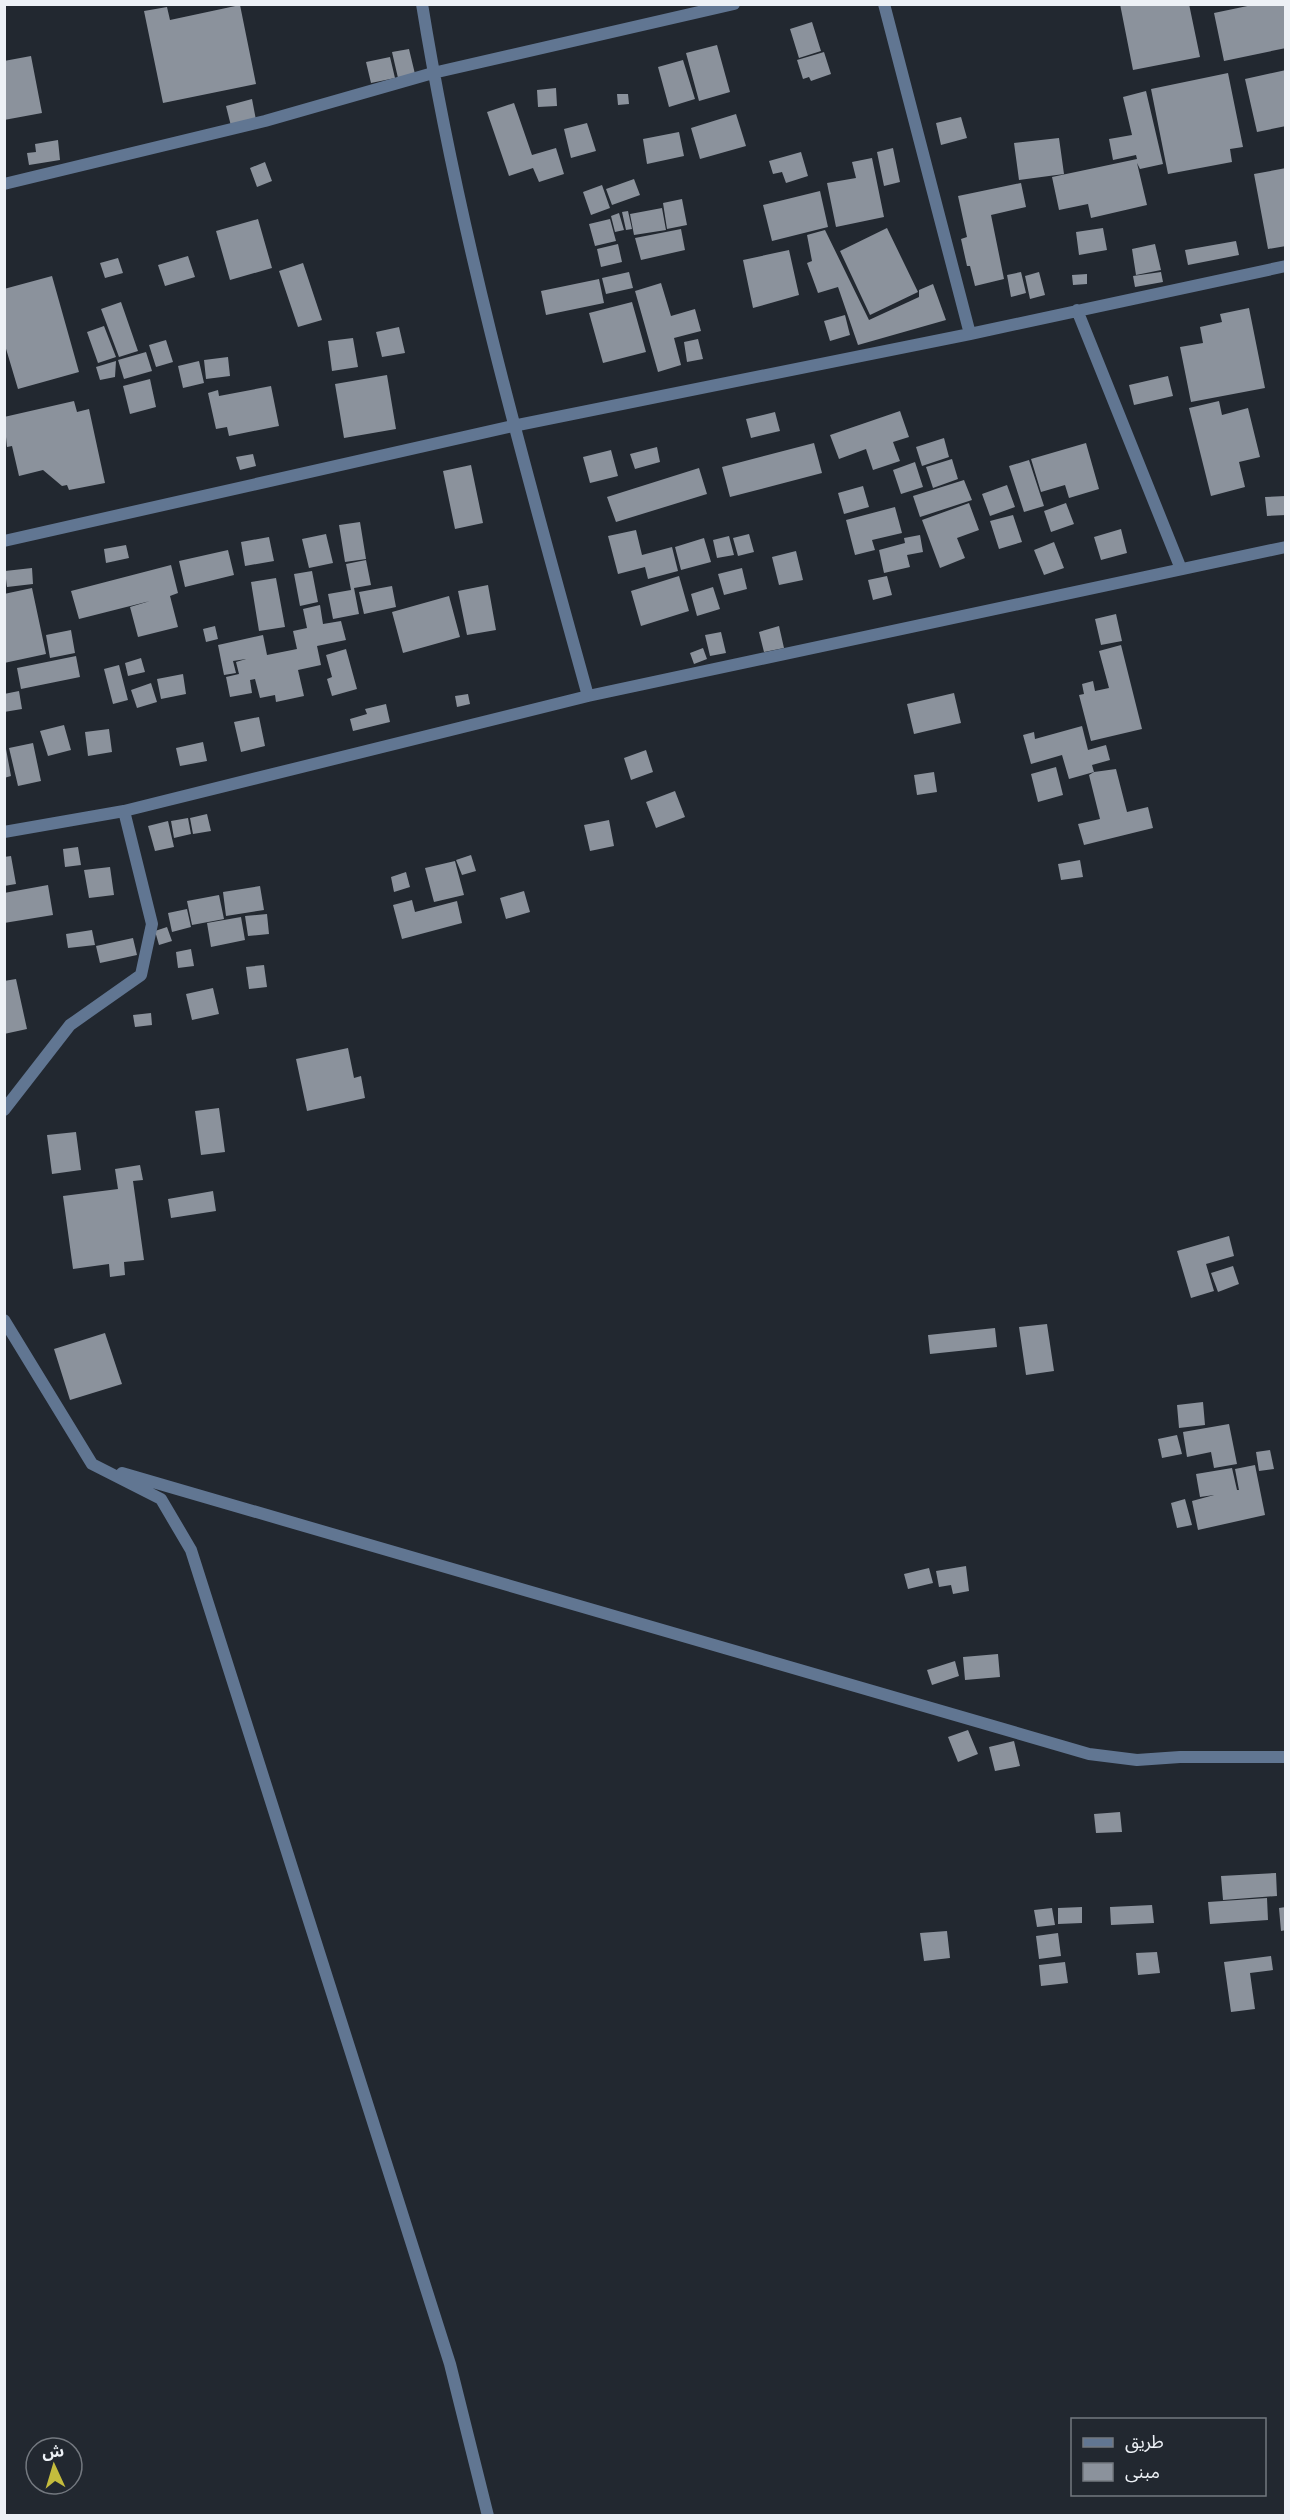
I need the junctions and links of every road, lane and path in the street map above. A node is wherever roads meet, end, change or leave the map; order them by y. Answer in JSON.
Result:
{"nodes":[{"id":1,"x":423,"y":4,"type":"edge"},
{"id":2,"x":734,"y":4,"type":"edge"},
{"id":3,"x":884,"y":4,"type":"edge"},
{"id":4,"x":433,"y":73,"type":"junction"},
{"id":5,"x":4,"y":184,"type":"edge"},
{"id":6,"x":1286,"y":266,"type":"edge"},
{"id":7,"x":1077,"y":309,"type":"junction"},
{"id":8,"x":970,"y":334,"type":"junction"},
{"id":9,"x":513,"y":426,"type":"junction"},
{"id":10,"x":4,"y":541,"type":"edge"},
{"id":11,"x":1286,"y":547,"type":"edge"},
{"id":12,"x":1181,"y":569,"type":"junction"},
{"id":13,"x":588,"y":696,"type":"junction"},
{"id":14,"x":124,"y":811,"type":"junction"},
{"id":15,"x":4,"y":832,"type":"edge"},
{"id":16,"x":4,"y":1110,"type":"edge"},
{"id":17,"x":4,"y":1320,"type":"edge"},
{"id":18,"x":92,"y":1464,"type":"junction"},
{"id":19,"x":1286,"y":1757,"type":"edge"},
{"id":20,"x":488,"y":2516,"type":"edge"}],
"edges":[{"from":1,"to":4,"type":"street"},
{"from":2,"to":4,"type":"street"},
{"from":3,"to":8,"type":"street"},
{"from":4,"to":5,"type":"street"},
{"from":4,"to":9,"type":"street"},
{"from":6,"to":7,"type":"street"},
{"from":7,"to":8,"type":"street"},
{"from":7,"to":12,"type":"street"},
{"from":8,"to":9,"type":"street"},
{"from":9,"to":10,"type":"street"},
{"from":9,"to":13,"type":"street"},
{"from":11,"to":12,"type":"street"},
{"from":12,"to":13,"type":"street"},
{"from":13,"to":14,"type":"street"},
{"from":14,"to":15,"type":"street"},
{"from":14,"to":16,"type":"street"},
{"from":17,"to":18,"type":"street"},
{"from":18,"to":19,"type":"street"},
{"from":18,"to":20,"type":"street"}]}
